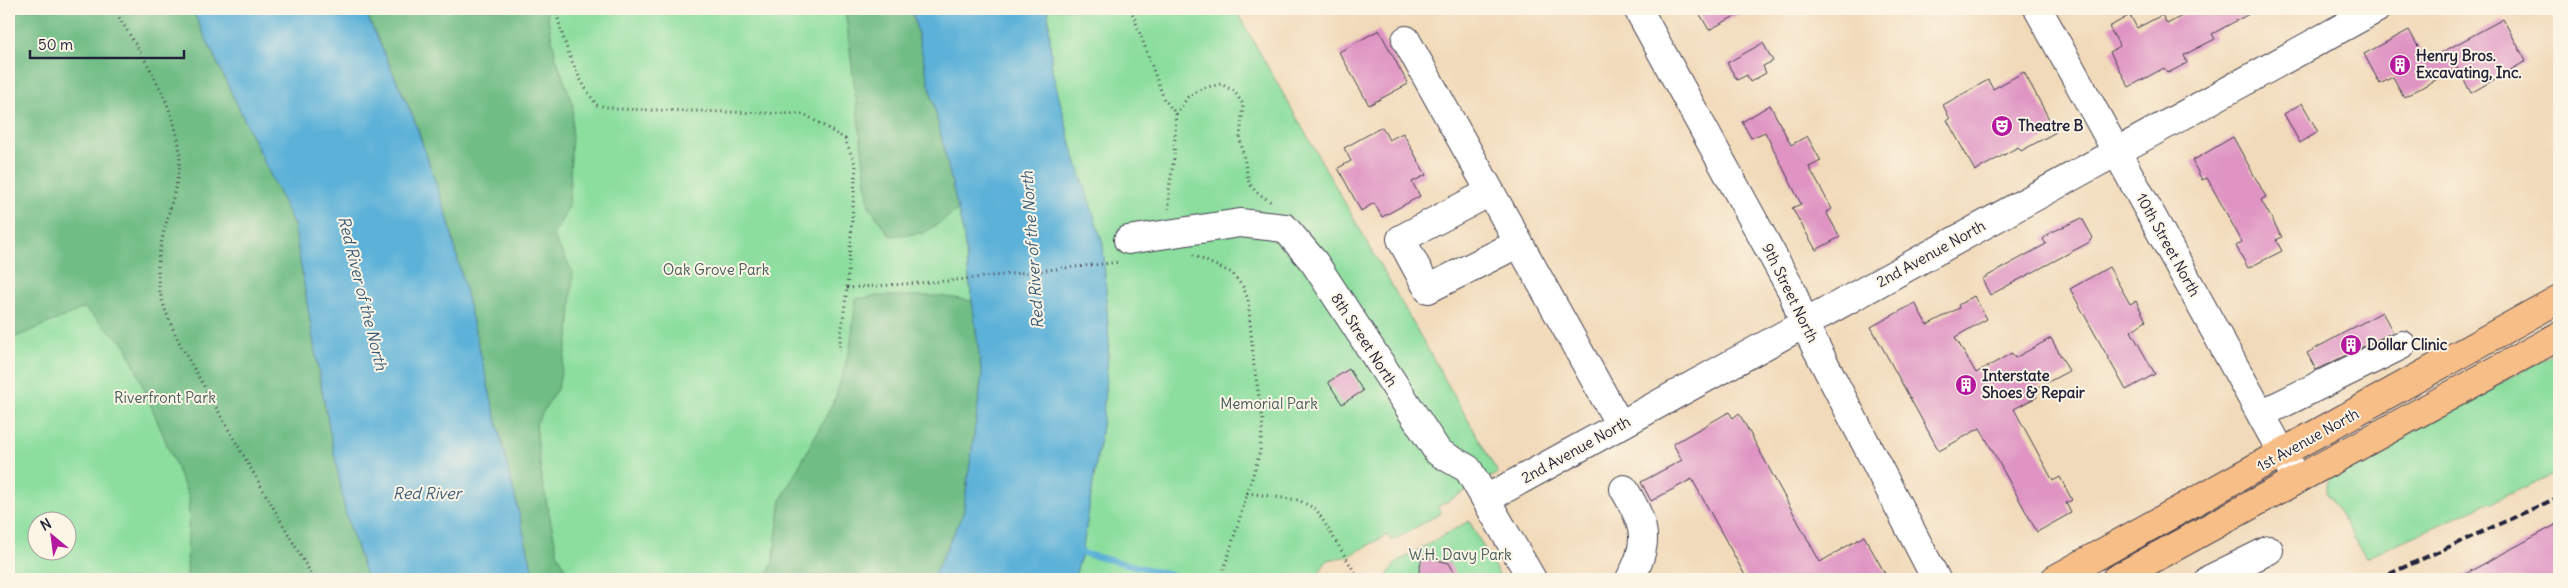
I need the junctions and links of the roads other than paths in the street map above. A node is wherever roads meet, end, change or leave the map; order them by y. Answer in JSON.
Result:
{"nodes":[{"id":1,"x":1638,"y":9,"type":"edge"},
{"id":2,"x":2038,"y":9,"type":"edge"},
{"id":3,"x":2376,"y":9,"type":"edge"},
{"id":4,"x":1406,"y":40,"type":"dead end"},
{"id":5,"x":2117,"y":152,"type":"junction"},
{"id":6,"x":1490,"y":192,"type":"junction"},
{"id":7,"x":1519,"y":243,"type":"junction"},
{"id":8,"x":1127,"y":251,"type":"road end"},
{"id":9,"x":2559,"y":299,"type":"edge"},
{"id":10,"x":1804,"y":324,"type":"junction"},
{"id":11,"x":2559,"y":336,"type":"edge"},
{"id":12,"x":2402,"y":345,"type":"dead end"},
{"id":13,"x":2261,"y":414,"type":"junction"},
{"id":14,"x":1620,"y":425,"type":"junction"},
{"id":15,"x":2283,"y":454,"type":"junction"},
{"id":16,"x":2297,"y":480,"type":"junction"},
{"id":17,"x":1624,"y":489,"type":"dead end"},
{"id":18,"x":1486,"y":500,"type":"junction"},
{"id":19,"x":2269,"y":550,"type":"dead end"},
{"id":20,"x":1532,"y":579,"type":"edge"},
{"id":21,"x":1630,"y":579,"type":"edge"},
{"id":22,"x":1936,"y":579,"type":"edge"},
{"id":23,"x":2055,"y":579,"type":"edge"},
{"id":24,"x":2116,"y":579,"type":"edge"},
{"id":25,"x":2210,"y":579,"type":"edge"}],
"edges":[{"from":1,"to":10,"type":"street","name":"9th Street North"},
{"from":2,"to":5,"type":"street","name":"10th Street North"},
{"from":3,"to":5,"type":"street","name":"2nd Avenue North"},
{"from":4,"to":6,"type":"street"},
{"from":5,"to":10,"type":"street","name":"2nd Avenue North"},
{"from":5,"to":13,"type":"street","name":"10th Street North"},
{"from":6,"to":7,"type":"street"},
{"from":6,"to":7,"type":"street"},
{"from":7,"to":14,"type":"street"},
{"from":8,"to":18,"type":"street","name":"8th Street North"},
{"from":9,"to":15,"type":"main road","name":"1st Avenue North"},
{"from":10,"to":14,"type":"street","name":"2nd Avenue North"},
{"from":10,"to":22,"type":"street","name":"9th Street North"},
{"from":11,"to":16,"type":"main road","name":"1st Avenue North"},
{"from":12,"to":13,"type":"street"},
{"from":13,"to":15,"type":"street","name":"10th Street North"},
{"from":14,"to":18,"type":"street","name":"2nd Avenue North"},
{"from":15,"to":16,"type":"street","name":"10th Street North"},
{"from":15,"to":23,"type":"main road","name":"1st Avenue North"},
{"from":16,"to":24,"type":"main road","name":"1st Avenue North"},
{"from":17,"to":21,"type":"street"},
{"from":18,"to":20,"type":"street","name":"8th Street North"},
{"from":19,"to":25,"type":"street"}]}
